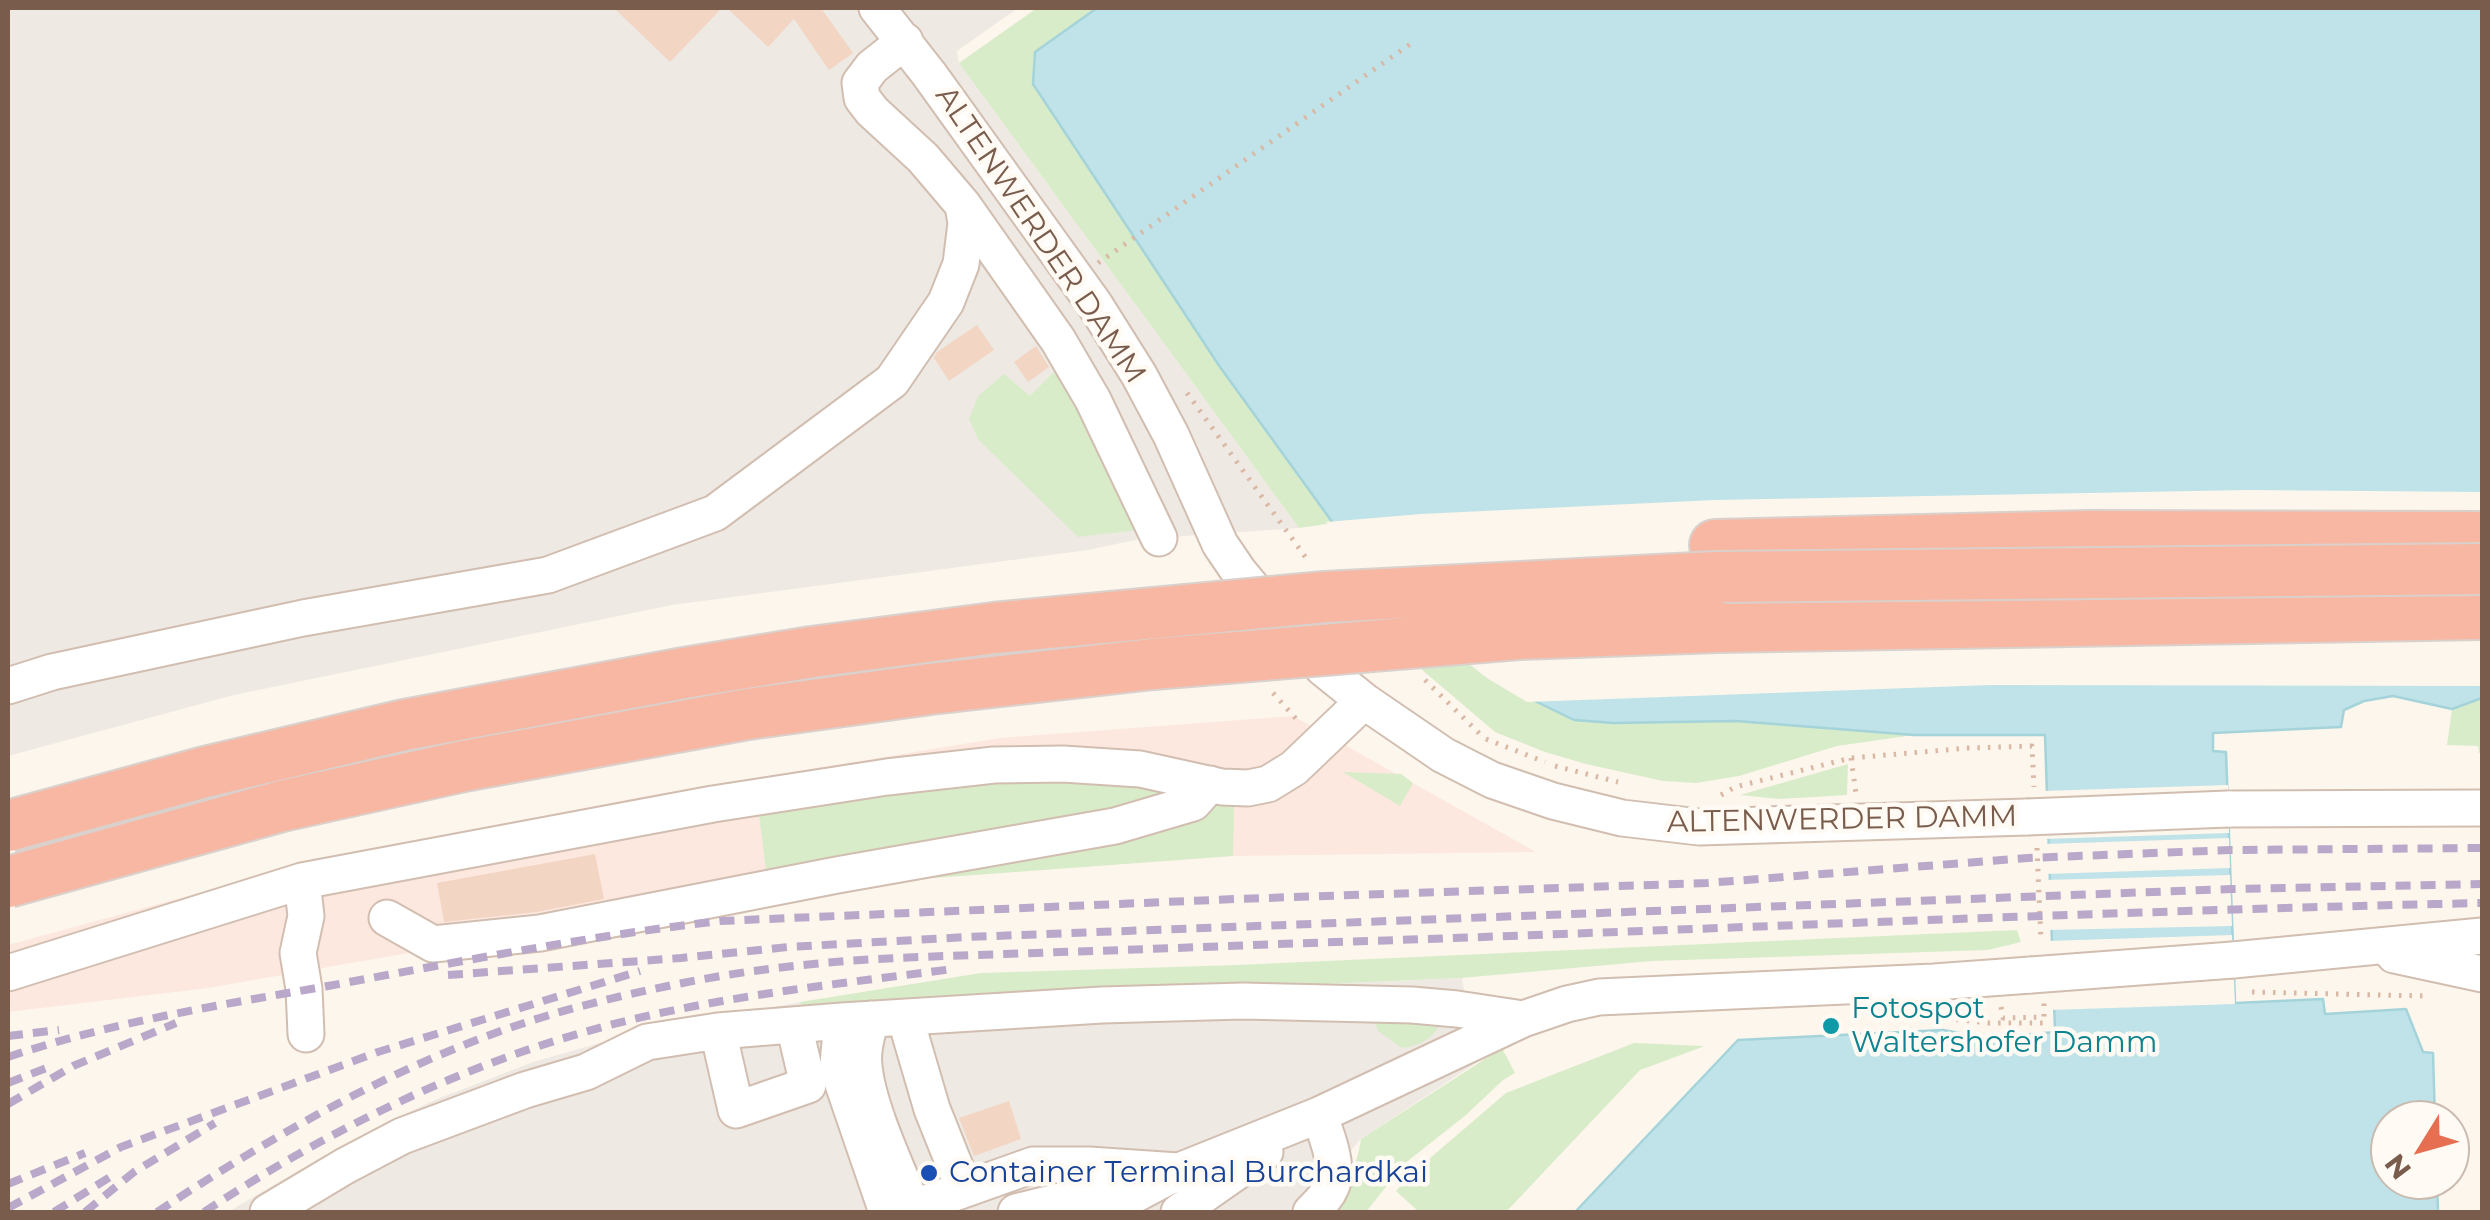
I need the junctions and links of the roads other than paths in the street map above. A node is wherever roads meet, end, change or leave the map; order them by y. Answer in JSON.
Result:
{"nodes":[{"id":1,"x":894,"y":19,"type":"edge"},
{"id":2,"x":963,"y":205,"type":"junction"},
{"id":3,"x":2482,"y":537,"type":"edge"},
{"id":4,"x":1160,"y":538,"type":"dead end"},
{"id":5,"x":2482,"y":569,"type":"edge"},
{"id":6,"x":2482,"y":614,"type":"edge"},
{"id":7,"x":8,"y":686,"type":"edge"},
{"id":8,"x":1364,"y":701,"type":"junction"},
{"id":9,"x":1210,"y":784,"type":"junction"},
{"id":10,"x":8,"y":795,"type":"edge"},
{"id":11,"x":2482,"y":808,"type":"edge"},
{"id":12,"x":8,"y":826,"type":"edge"},
{"id":13,"x":302,"y":881,"type":"junction"},
{"id":14,"x":8,"y":882,"type":"edge"},
{"id":15,"x":386,"y":918,"type":"dead end"},
{"id":16,"x":2482,"y":936,"type":"edge"},
{"id":17,"x":2364,"y":949,"type":"junction"},
{"id":18,"x":8,"y":973,"type":"edge"},
{"id":19,"x":2482,"y":974,"type":"edge"},
{"id":20,"x":872,"y":1019,"type":"junction"},
{"id":21,"x":1523,"y":1019,"type":"junction"},
{"id":22,"x":794,"y":1025,"type":"junction"},
{"id":23,"x":718,"y":1031,"type":"junction"},
{"id":24,"x":306,"y":1034,"type":"dead end"},
{"id":25,"x":1319,"y":1115,"type":"junction"},
{"id":26,"x":1178,"y":1171,"type":"junction"},
{"id":27,"x":964,"y":1188,"type":"junction"},
{"id":28,"x":900,"y":1211,"type":"edge"},
{"id":29,"x":268,"y":1212,"type":"edge"},
{"id":30,"x":1016,"y":1212,"type":"edge"},
{"id":31,"x":1102,"y":1212,"type":"edge"},
{"id":32,"x":1131,"y":1212,"type":"edge"},
{"id":33,"x":1178,"y":1212,"type":"edge"},
{"id":34,"x":1310,"y":1212,"type":"edge"}],
"edges":[{"from":1,"to":2,"type":"street"},
{"from":1,"to":8,"type":"street","name":"ALTENWERDER DAMM"},
{"from":2,"to":4,"type":"street"},
{"from":2,"to":7,"type":"street"},
{"from":3,"to":10,"type":"highway"},
{"from":5,"to":12,"type":"highway","bridge":true},
{"from":6,"to":14,"type":"highway","bridge":true},
{"from":8,"to":9,"type":"street"},
{"from":8,"to":11,"type":"street","name":"ALTENWERDER DAMM","bridge":true},
{"from":9,"to":13,"type":"street"},
{"from":9,"to":15,"type":"street"},
{"from":13,"to":18,"type":"street"},
{"from":13,"to":24,"type":"street"},
{"from":16,"to":17,"type":"street"},
{"from":17,"to":19,"type":"street"},
{"from":17,"to":21,"type":"street","bridge":true},
{"from":20,"to":21,"type":"street"},
{"from":20,"to":22,"type":"street"},
{"from":20,"to":27,"type":"street"},
{"from":20,"to":28,"type":"street"},
{"from":21,"to":25,"type":"street"},
{"from":22,"to":23,"type":"street"},
{"from":22,"to":23,"type":"street"},
{"from":23,"to":29,"type":"street"},
{"from":25,"to":26,"type":"street"},
{"from":25,"to":33,"type":"street"},
{"from":25,"to":34,"type":"street"},
{"from":26,"to":27,"type":"street"},
{"from":26,"to":30,"type":"street"},
{"from":26,"to":31,"type":"street"},
{"from":26,"to":32,"type":"street"},
{"from":27,"to":28,"type":"street"}]}
